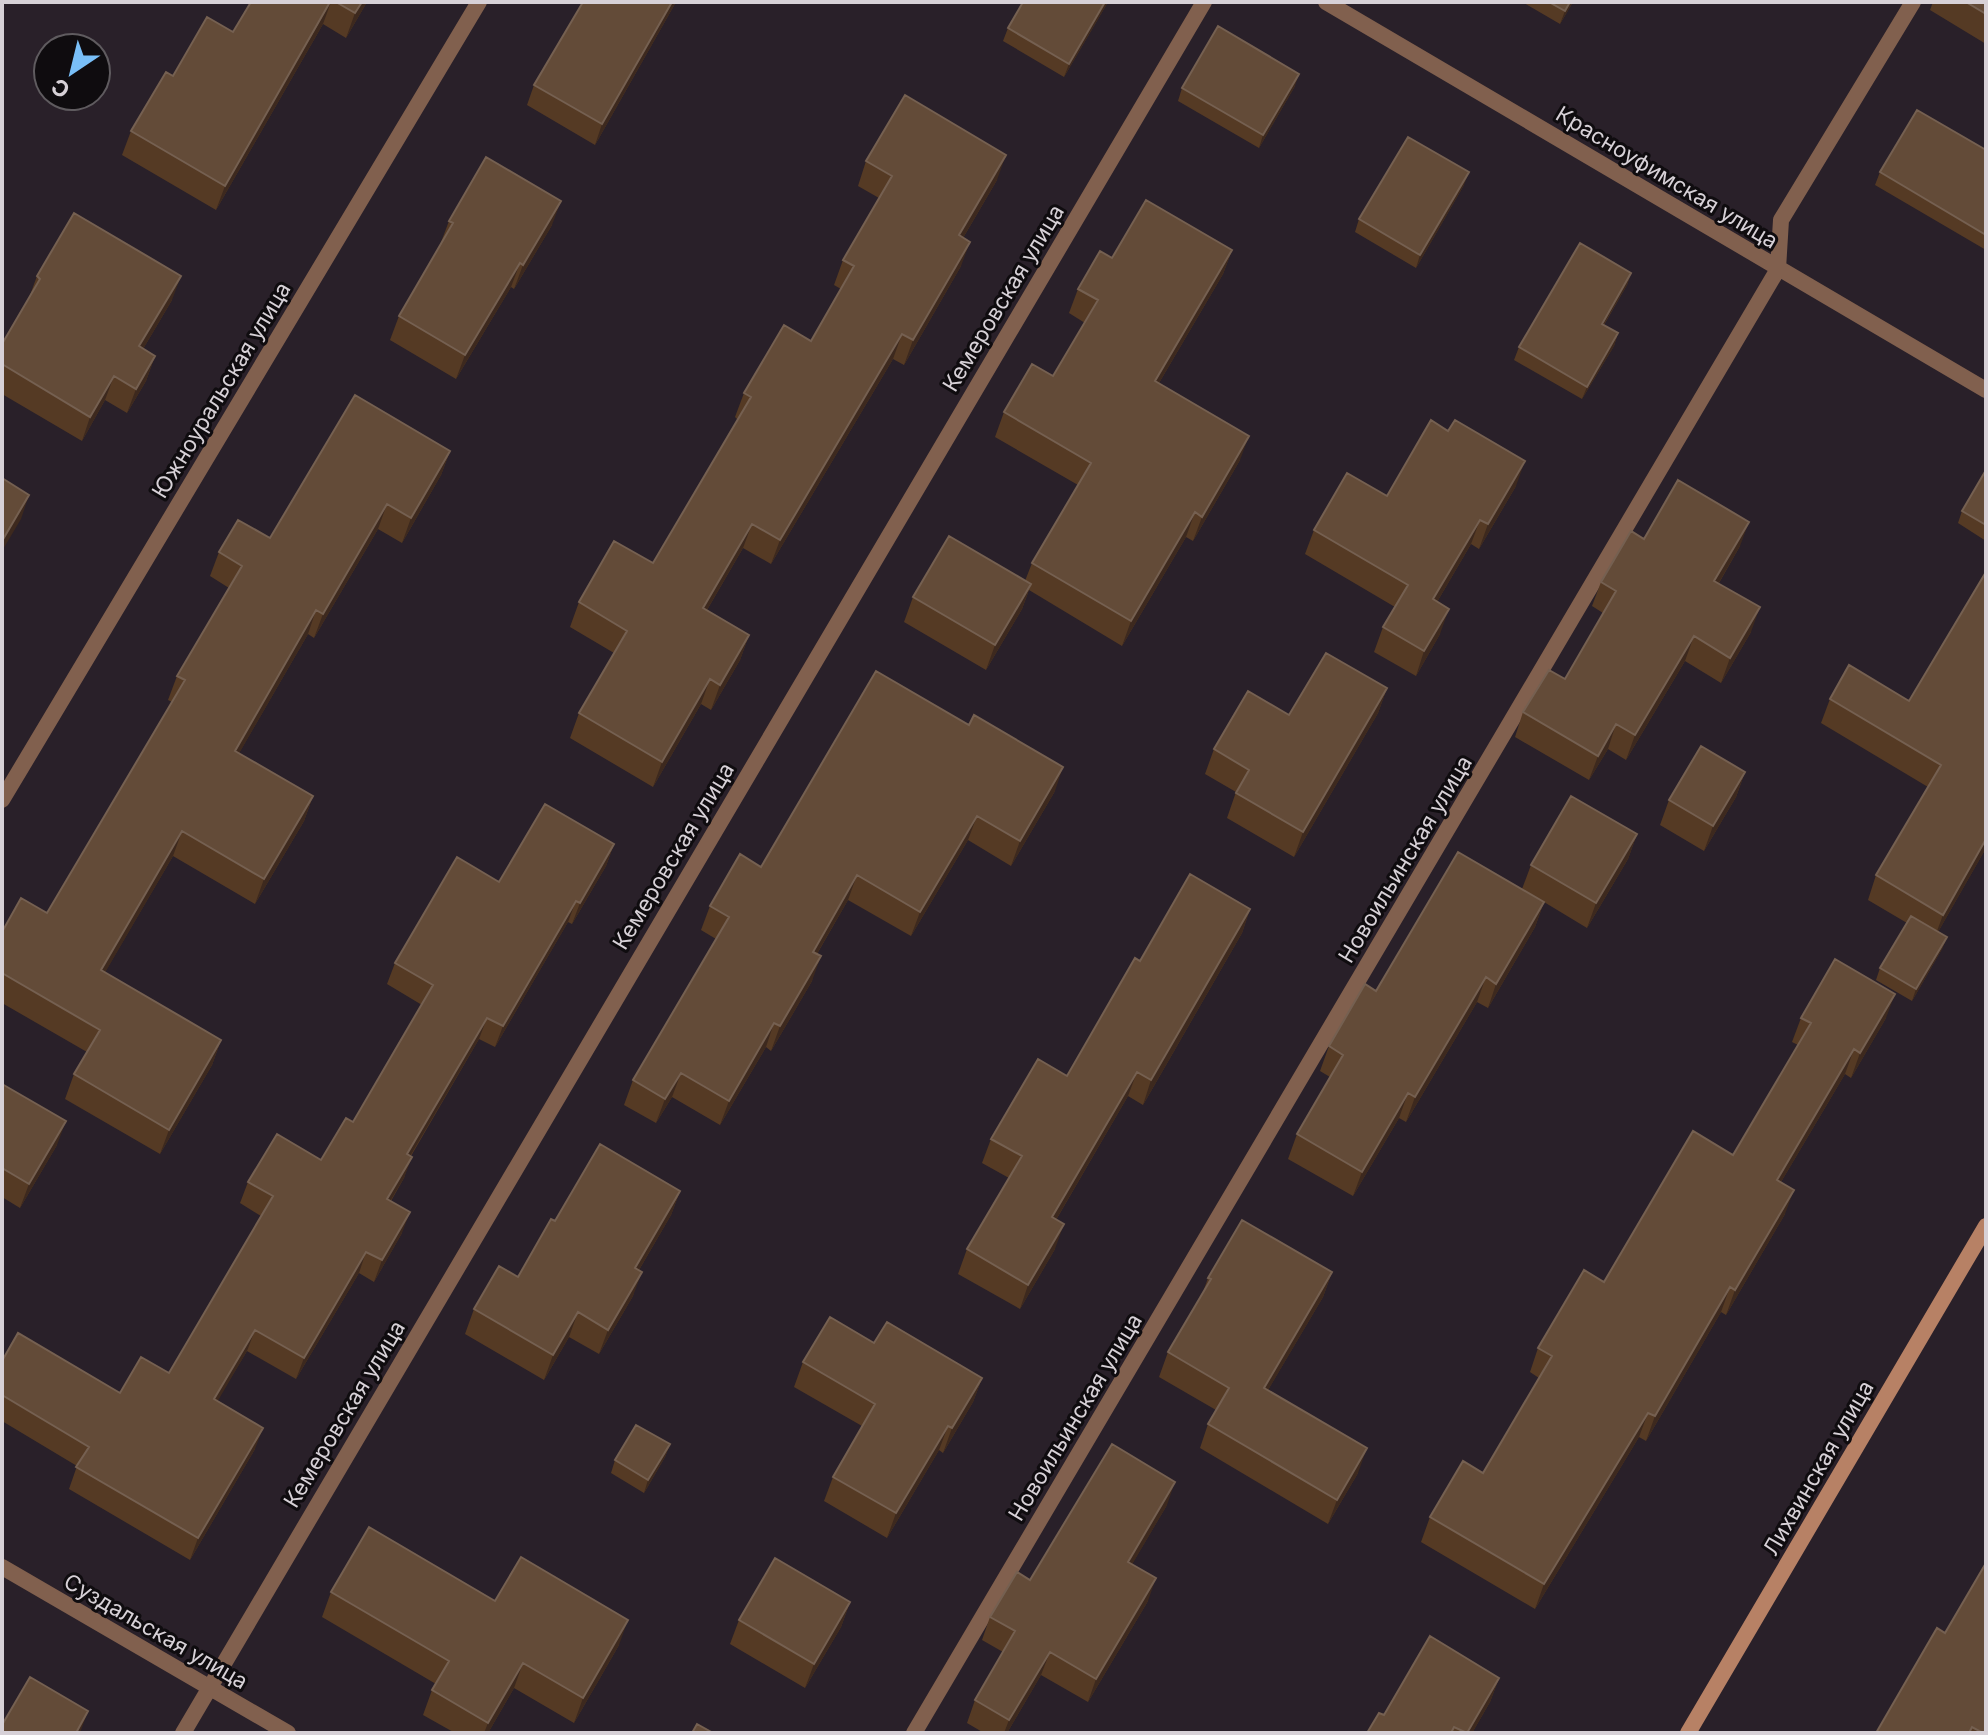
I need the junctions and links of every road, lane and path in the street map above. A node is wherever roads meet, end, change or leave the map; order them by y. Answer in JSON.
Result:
{"nodes":[{"id":1,"x":479,"y":2,"type":"edge"},
{"id":2,"x":1204,"y":2,"type":"edge"},
{"id":3,"x":1326,"y":2,"type":"edge"},
{"id":4,"x":1913,"y":2,"type":"edge"},
{"id":5,"x":1778,"y":269,"type":"junction"},
{"id":6,"x":1986,"y":390,"type":"edge"},
{"id":7,"x":2,"y":800,"type":"edge"},
{"id":8,"x":1986,"y":1226,"type":"edge"},
{"id":9,"x":2,"y":1567,"type":"edge"},
{"id":10,"x":210,"y":1687,"type":"junction"},
{"id":11,"x":183,"y":1733,"type":"edge"},
{"id":12,"x":288,"y":1733,"type":"edge"},
{"id":13,"x":914,"y":1733,"type":"edge"},
{"id":14,"x":1688,"y":1733,"type":"edge"}],
"edges":[{"from":1,"to":7,"type":"street","name":"Южноуральская улица"},
{"from":2,"to":10,"type":"street","name":"Кемеровская улица"},
{"from":3,"to":5,"type":"street","name":"Красноуфимская улица"},
{"from":4,"to":5,"type":"street","name":"Новоильинская улица"},
{"from":5,"to":6,"type":"street","name":"Красноуфимская улица"},
{"from":5,"to":13,"type":"street","name":"Новоильинская улица"},
{"from":8,"to":14,"type":"main road","name":"Лихвинская улица"},
{"from":9,"to":10,"type":"street","name":"Суздальская улица"},
{"from":10,"to":11,"type":"street","name":"Кемеровская улица"},
{"from":10,"to":12,"type":"street","name":"Суздальская улица"}]}
